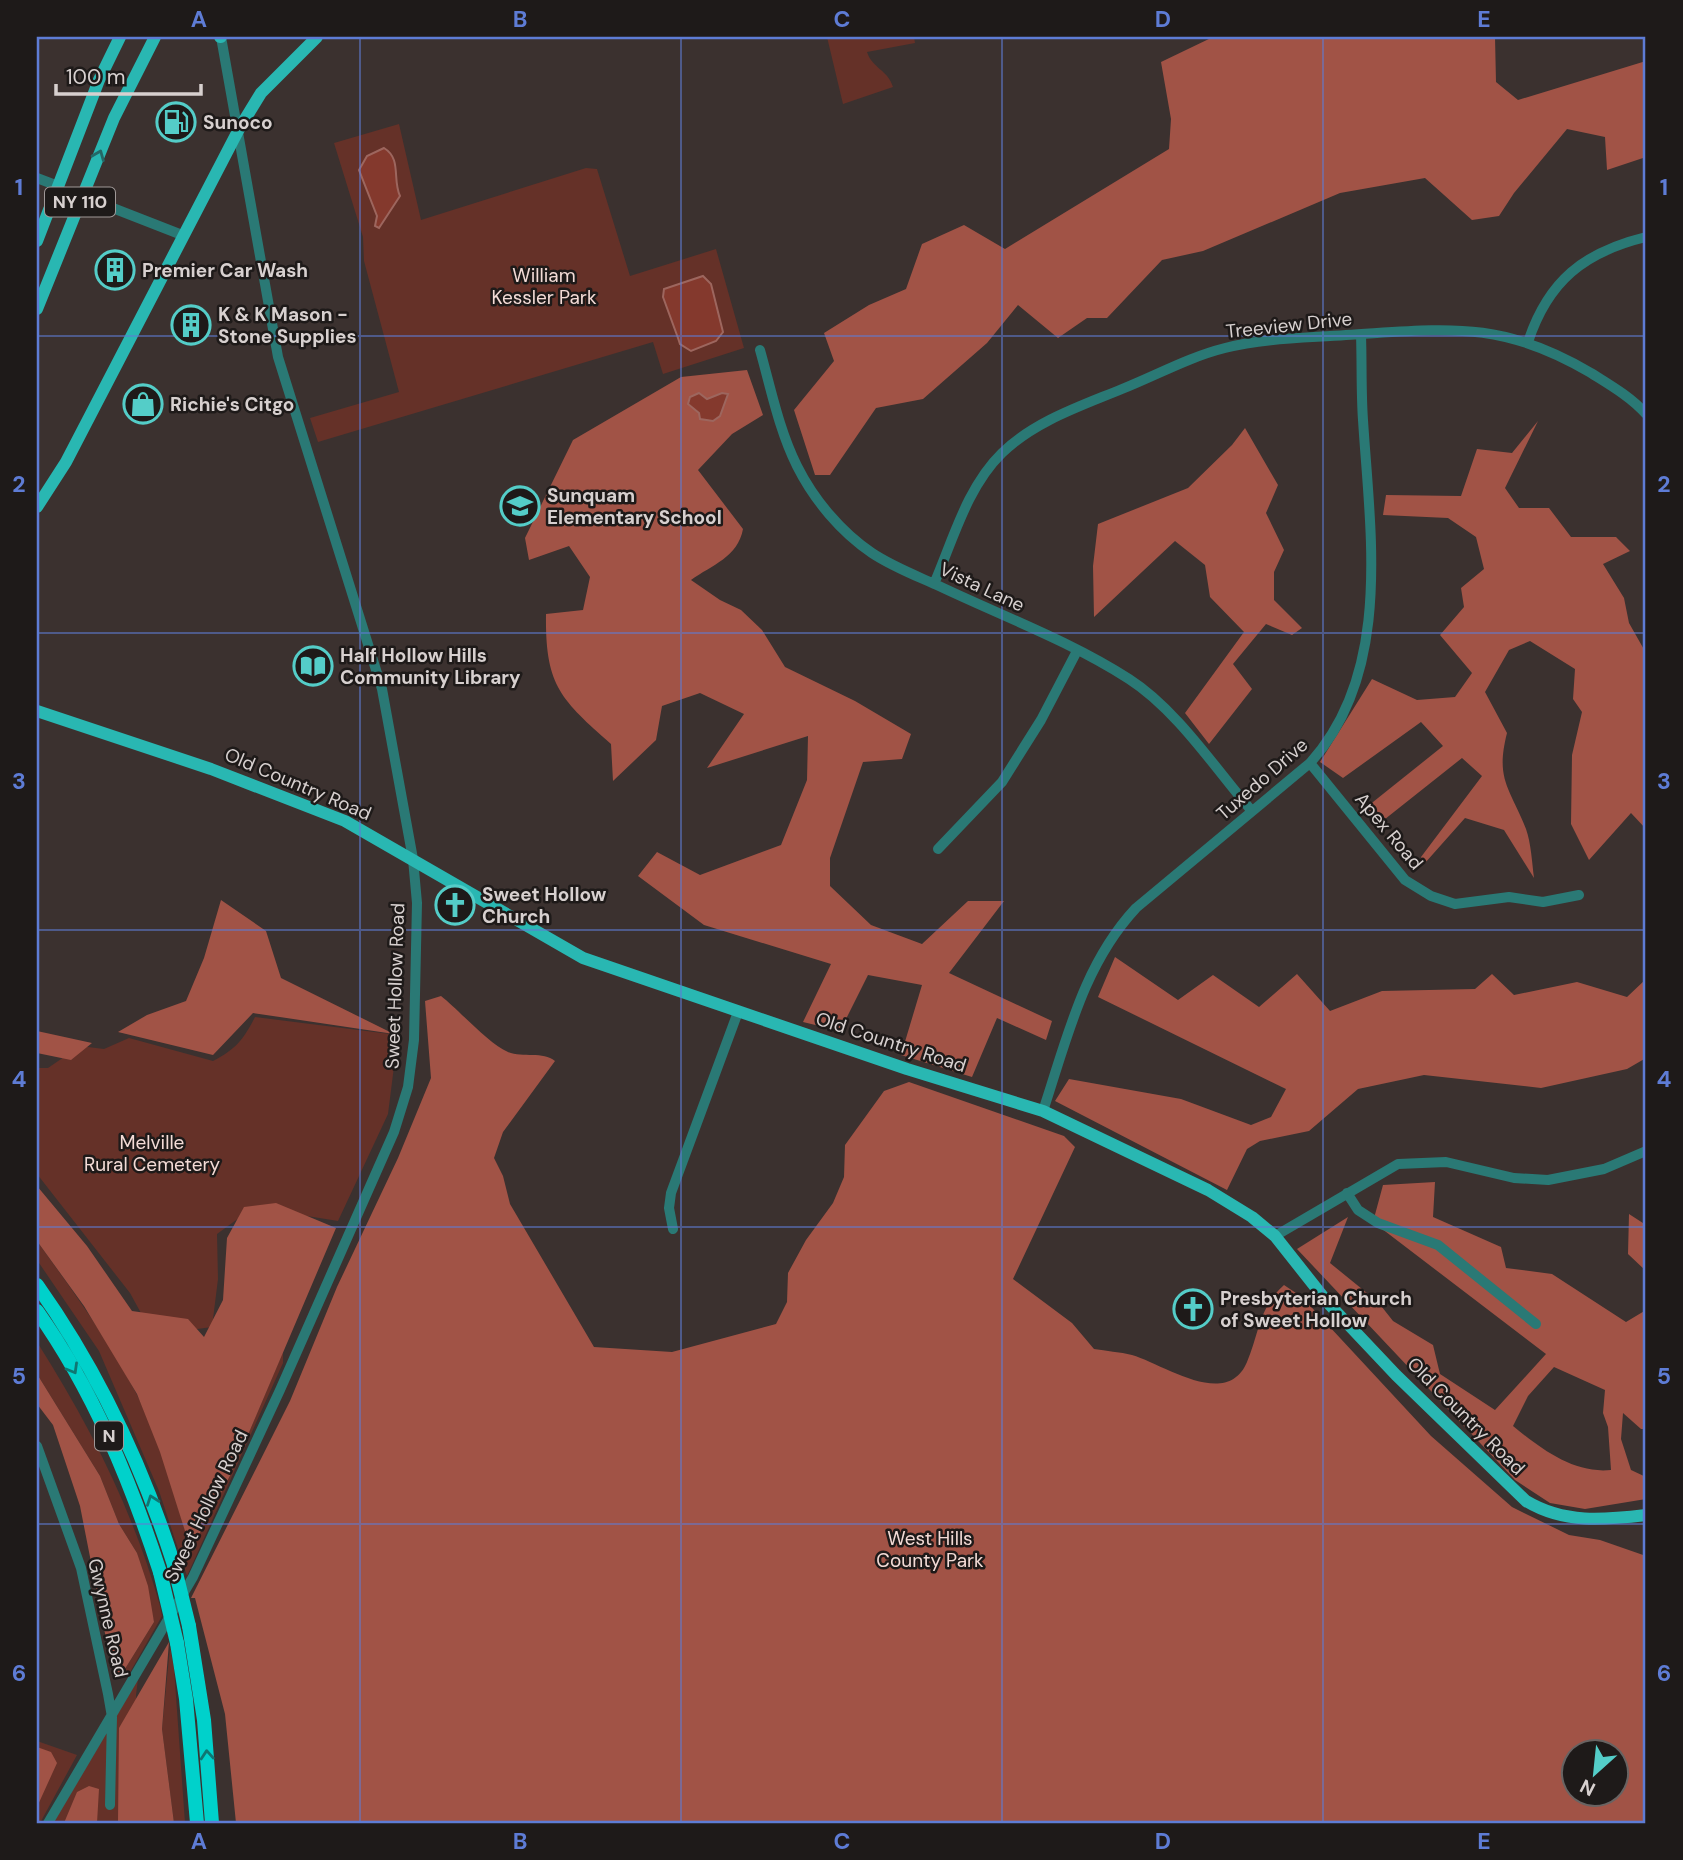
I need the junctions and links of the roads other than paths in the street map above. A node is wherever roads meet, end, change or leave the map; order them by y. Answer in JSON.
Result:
{"nodes":[{"id":1,"x":120,"y":37,"type":"edge"},
{"id":2,"x":220,"y":37,"type":"edge"},
{"id":3,"x":317,"y":37,"type":"edge"},
{"id":4,"x":156,"y":38,"type":"edge"},
{"id":5,"x":239,"y":129,"type":"junction"},
{"id":6,"x":37,"y":178,"type":"edge"},
{"id":7,"x":58,"y":186,"type":"junction"},
{"id":8,"x":82,"y":196,"type":"junction"},
{"id":9,"x":182,"y":235,"type":"junction"},
{"id":10,"x":1646,"y":237,"type":"edge"},
{"id":11,"x":37,"y":241,"type":"edge"},
{"id":12,"x":37,"y":309,"type":"edge"},
{"id":13,"x":1361,"y":335,"type":"junction"},
{"id":14,"x":1528,"y":342,"type":"junction"},
{"id":15,"x":760,"y":350,"type":"dead end"},
{"id":16,"x":1646,"y":414,"type":"edge"},
{"id":17,"x":38,"y":502,"type":"edge"},
{"id":18,"x":934,"y":584,"type":"junction"},
{"id":19,"x":1077,"y":651,"type":"junction"},
{"id":20,"x":37,"y":711,"type":"edge"},
{"id":21,"x":1310,"y":763,"type":"junction"},
{"id":22,"x":1251,"y":810,"type":"junction"},
{"id":23,"x":939,"y":849,"type":"dead end"},
{"id":24,"x":414,"y":859,"type":"junction"},
{"id":25,"x":1579,"y":895,"type":"dead end"},
{"id":26,"x":738,"y":1012,"type":"junction"},
{"id":27,"x":1043,"y":1111,"type":"junction"},
{"id":28,"x":1646,"y":1151,"type":"edge"},
{"id":29,"x":1347,"y":1193,"type":"junction"},
{"id":30,"x":673,"y":1229,"type":"dead end"},
{"id":31,"x":1275,"y":1236,"type":"junction"},
{"id":32,"x":37,"y":1284,"type":"edge"},
{"id":33,"x":37,"y":1311,"type":"edge"},
{"id":34,"x":1536,"y":1324,"type":"dead end"},
{"id":35,"x":37,"y":1446,"type":"edge"},
{"id":36,"x":1646,"y":1515,"type":"edge"},
{"id":37,"x":112,"y":1717,"type":"junction"},
{"id":38,"x":110,"y":1805,"type":"dead end"},
{"id":39,"x":48,"y":1823,"type":"edge"},
{"id":40,"x":197,"y":1823,"type":"edge"},
{"id":41,"x":212,"y":1823,"type":"edge"}],
"edges":[{"from":1,"to":7,"type":"main road","number":"NY 110"},
{"from":2,"to":5,"type":"street","name":"Sweet Hollow Road"},
{"from":3,"to":5,"type":"main road"},
{"from":8,"to":4,"type":"main road","number":"NY 110","one_way":true},
{"from":5,"to":9,"type":"main road"},
{"from":5,"to":24,"type":"street","name":"Sweet Hollow Road"},
{"from":6,"to":7,"type":"street"},
{"from":7,"to":11,"type":"main road","number":"NY 110"},
{"from":8,"to":9,"type":"street"},
{"from":8,"to":12,"type":"main road","number":"NY 110"},
{"from":9,"to":17,"type":"main road"},
{"from":10,"to":14,"type":"street"},
{"from":13,"to":14,"type":"street","name":"Treeview Drive"},
{"from":13,"to":18,"type":"street","name":"Treeview Drive"},
{"from":13,"to":21,"type":"street","name":"Tuxedo Drive"},
{"from":14,"to":16,"type":"street","name":"Treeview Drive"},
{"from":15,"to":18,"type":"street","name":"Vista Lane"},
{"from":18,"to":19,"type":"street","name":"Vista Lane"},
{"from":19,"to":22,"type":"street","name":"Vista Lane"},
{"from":19,"to":23,"type":"street"},
{"from":20,"to":24,"type":"main road","name":"Old Country Road"},
{"from":21,"to":22,"type":"street","name":"Tuxedo Drive"},
{"from":21,"to":25,"type":"street","name":"Apex Road"},
{"from":22,"to":27,"type":"street","name":"Tuxedo Drive"},
{"from":24,"to":26,"type":"main road","name":"Old Country Road"},
{"from":24,"to":37,"type":"street","name":"Sweet Hollow Road"},
{"from":26,"to":27,"type":"main road","name":"Old Country Road"},
{"from":26,"to":30,"type":"street"},
{"from":27,"to":31,"type":"main road","name":"Old Country Road"},
{"from":28,"to":29,"type":"street"},
{"from":29,"to":31,"type":"street"},
{"from":29,"to":34,"type":"street"},
{"from":31,"to":36,"type":"main road","name":"Old Country Road"},
{"from":41,"to":32,"type":"highway","number":"N","one_way":true,"bridge":true},
{"from":33,"to":40,"type":"highway","number":"N","one_way":true,"bridge":true},
{"from":35,"to":37,"type":"street","name":"Gwynne Road"},
{"from":37,"to":38,"type":"street","name":"Gwynne Road"},
{"from":37,"to":39,"type":"street","name":"Sweet Hollow Road"}]}
